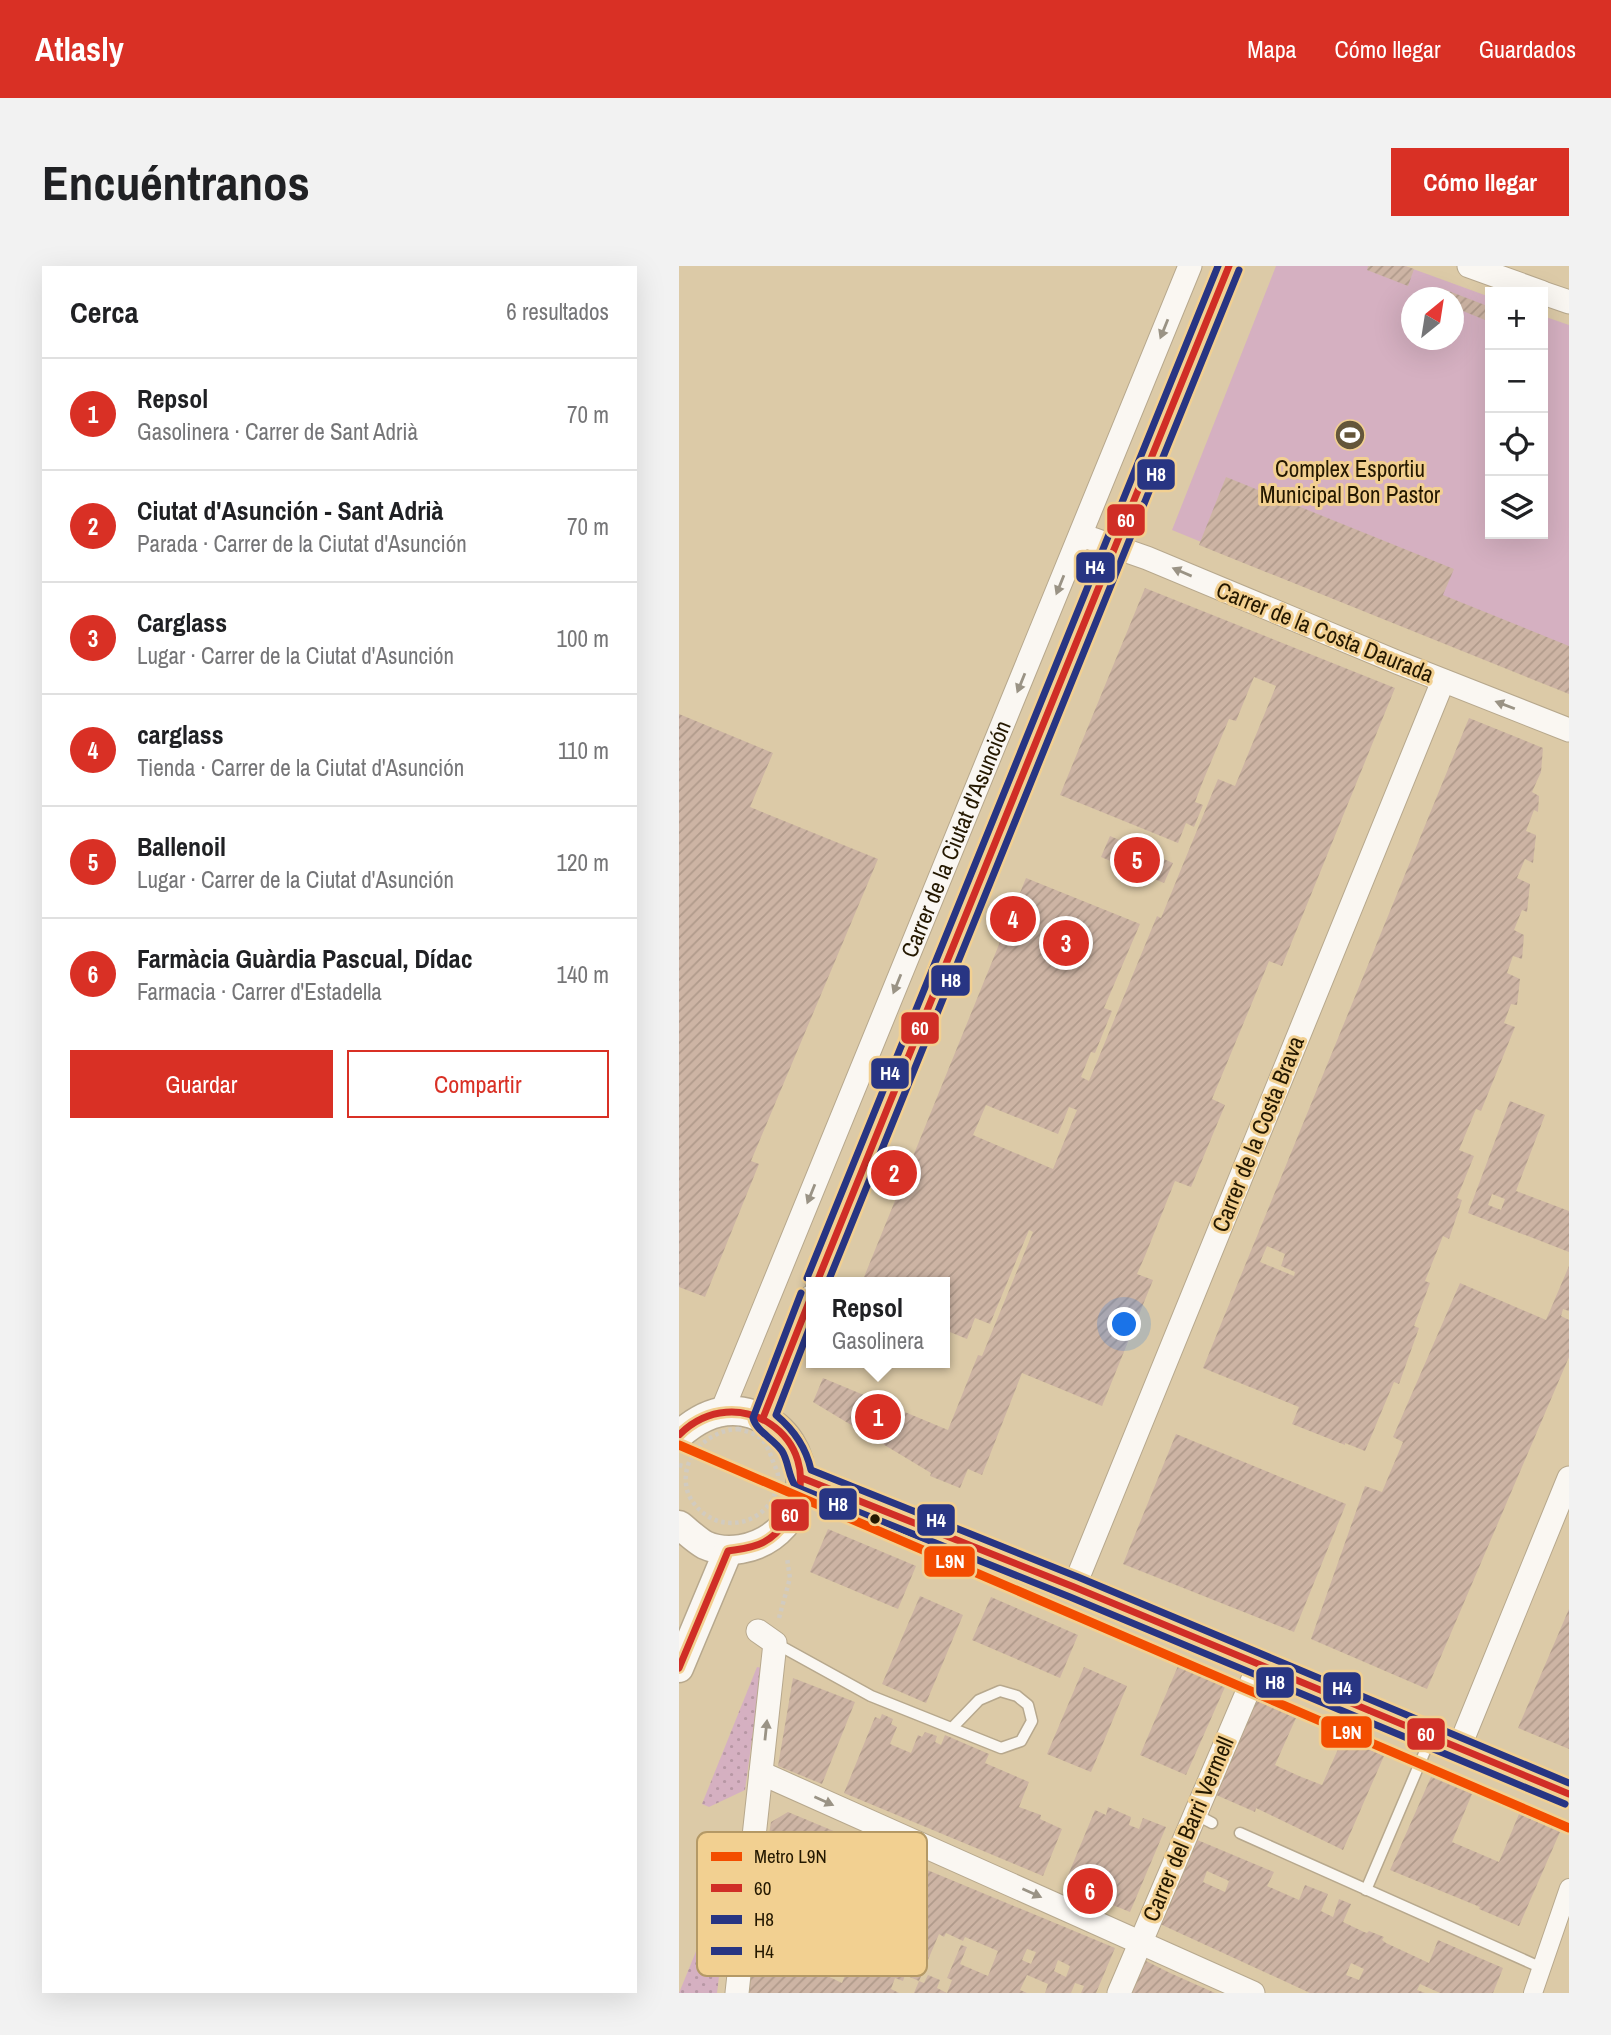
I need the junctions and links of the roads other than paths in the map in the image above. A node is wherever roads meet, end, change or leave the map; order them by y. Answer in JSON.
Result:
{"nodes":[{"id":1,"x":1190,"y":266,"type":"edge"},
{"id":2,"x":1229,"y":266,"type":"edge"},
{"id":3,"x":1469,"y":266,"type":"edge"},
{"id":4,"x":1526,"y":287,"type":"edge"},
{"id":5,"x":1548,"y":295,"type":"edge"},
{"id":6,"x":1569,"y":302,"type":"edge"},
{"id":7,"x":1081,"y":535,"type":"junction"},
{"id":8,"x":1115,"y":547,"type":"junction"},
{"id":9,"x":1443,"y":681,"type":"junction"},
{"id":10,"x":1569,"y":730,"type":"edge"},
{"id":11,"x":819,"y":1277,"type":"edge"},
{"id":12,"x":806,"y":1306,"type":"edge"},
{"id":13,"x":741,"y":1419,"type":"junction"},
{"id":14,"x":679,"y":1435,"type":"edge"},
{"id":15,"x":802,"y":1478,"type":"junction"},
{"id":16,"x":1569,"y":1480,"type":"edge"},
{"id":17,"x":679,"y":1525,"type":"edge"},
{"id":18,"x":728,"y":1551,"type":"junction"},
{"id":19,"x":1074,"y":1587,"type":"junction"},
{"id":20,"x":766,"y":1637,"type":"joint"},
{"id":21,"x":1259,"y":1665,"type":"junction"},
{"id":22,"x":679,"y":1668,"type":"edge"},
{"id":23,"x":952,"y":1728,"type":"junction"},
{"id":24,"x":1431,"y":1737,"type":"junction"},
{"id":25,"x":1459,"y":1748,"type":"junction"},
{"id":26,"x":761,"y":1773,"type":"junction"},
{"id":27,"x":1569,"y":1794,"type":"edge"},
{"id":28,"x":755,"y":1832,"type":"edge"},
{"id":29,"x":894,"y":1832,"type":"edge"},
{"id":30,"x":1240,"y":1833,"type":"dead end"},
{"id":31,"x":927,"y":1847,"type":"edge"},
{"id":32,"x":1569,"y":1888,"type":"edge"},
{"id":33,"x":1366,"y":1890,"type":"junction"},
{"id":34,"x":1140,"y":1941,"type":"junction"},
{"id":35,"x":1542,"y":1968,"type":"junction"},
{"id":36,"x":1119,"y":1993,"type":"edge"},
{"id":37,"x":1253,"y":1993,"type":"edge"},
{"id":38,"x":1533,"y":1993,"type":"edge"}],
"edges":[{"from":1,"to":7,"type":"street","name":"Carrer de la Ciutat d'Asunción","one_way":true},
{"from":2,"to":8,"type":"street","name":"Carrer de la Ciutat d'Asunción"},
{"from":3,"to":4,"type":"street"},
{"from":5,"to":6,"type":"street"},
{"from":7,"to":8,"type":"street","name":"Carrer de la Costa Daurada"},
{"from":7,"to":13,"type":"street","name":"Carrer de la Ciutat d'Asunción","one_way":true},
{"from":9,"to":8,"type":"street","name":"Carrer de la Costa Daurada","one_way":true},
{"from":8,"to":11,"type":"street","name":"Carrer de la Ciutat d'Asunción"},
{"from":10,"to":9,"type":"street","name":"Carrer de la Costa Daurada","one_way":true},
{"from":9,"to":19,"type":"street","name":"Carrer de la Costa Brava"},
{"from":12,"to":13,"type":"street"},
{"from":13,"to":14,"type":"street"},
{"from":13,"to":15,"type":"street"},
{"from":15,"to":18,"type":"street"},
{"from":15,"to":19,"type":"street"},
{"from":16,"to":25,"type":"street"},
{"from":17,"to":18,"type":"street"},
{"from":18,"to":22,"type":"street"},
{"from":19,"to":21,"type":"street"},
{"from":20,"to":23,"type":"lane"},
{"from":26,"to":20,"type":"street","one_way":true},
{"from":21,"to":24,"type":"street"},
{"from":21,"to":34,"type":"street","name":"Carrer del Barri Vermell"},
{"from":23,"to":23,"type":"lane"},
{"from":24,"to":25,"type":"street"},
{"from":24,"to":33,"type":"lane"},
{"from":25,"to":27,"type":"street"},
{"from":26,"to":28,"type":"street"},
{"from":26,"to":29,"type":"street","one_way":true},
{"from":30,"to":33,"type":"lane"},
{"from":31,"to":34,"type":"street","one_way":true},
{"from":32,"to":35,"type":"street"},
{"from":33,"to":35,"type":"lane"},
{"from":34,"to":36,"type":"street","name":"Carrer del Barri Vermell"},
{"from":34,"to":37,"type":"street"},
{"from":35,"to":38,"type":"street"}]}
